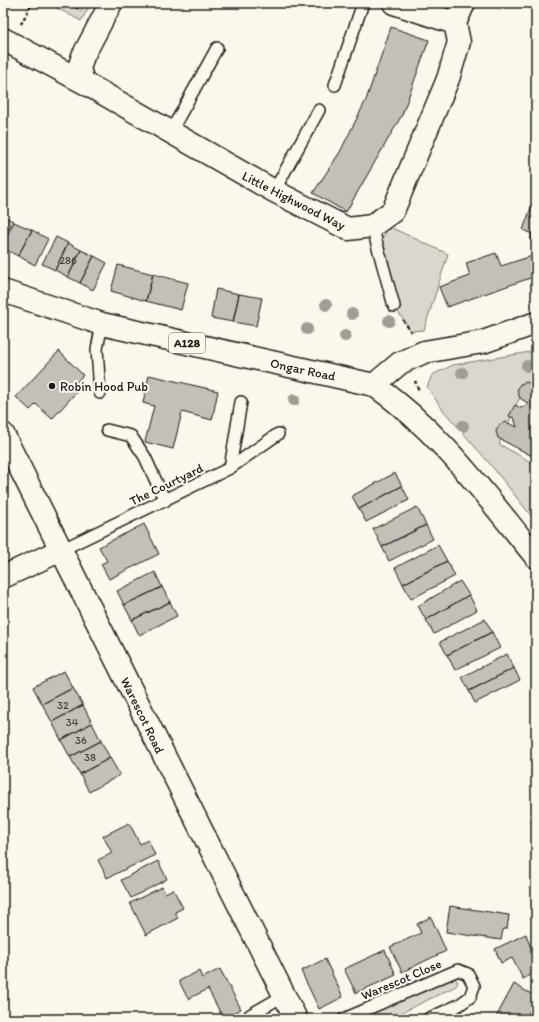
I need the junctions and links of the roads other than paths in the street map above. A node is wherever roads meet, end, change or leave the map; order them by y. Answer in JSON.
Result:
{"nodes":[{"id":1,"x":111,"y":3,"type":"edge"},
{"id":2,"x":363,"y":3,"type":"edge"},
{"id":3,"x":394,"y":3,"type":"edge"},
{"id":4,"x":464,"y":3,"type":"edge"},
{"id":5,"x":455,"y":23,"type":"junction"},
{"id":6,"x":7,"y":41,"type":"edge"},
{"id":7,"x":217,"y":48,"type":"dead end"},
{"id":8,"x":83,"y":82,"type":"junction"},
{"id":9,"x":335,"y":85,"type":"dead end"},
{"id":10,"x":319,"y":110,"type":"dead end"},
{"id":11,"x":170,"y":133,"type":"junction"},
{"id":12,"x":274,"y":191,"type":"junction"},
{"id":13,"x":372,"y":226,"type":"junction"},
{"id":14,"x":3,"y":291,"type":"edge"},
{"id":15,"x":394,"y":306,"type":"road end"},
{"id":16,"x":536,"y":323,"type":"edge"},
{"id":17,"x":102,"y":324,"type":"junction"},
{"id":18,"x":374,"y":385,"type":"junction"},
{"id":19,"x":100,"y":393,"type":"dead end"},
{"id":20,"x":241,"y":402,"type":"dead end"},
{"id":21,"x":107,"y":430,"type":"dead end"},
{"id":22,"x":3,"y":434,"type":"edge"},
{"id":23,"x":278,"y":434,"type":"dead end"},
{"id":24,"x":230,"y":468,"type":"junction"},
{"id":25,"x":165,"y":501,"type":"junction"},
{"id":26,"x":61,"y":550,"type":"junction"},
{"id":27,"x":536,"y":557,"type":"edge"},
{"id":28,"x":3,"y":576,"type":"edge"},
{"id":29,"x":283,"y":996,"type":"junction"},
{"id":30,"x":250,"y":1019,"type":"edge"},
{"id":31,"x":296,"y":1019,"type":"edge"},
{"id":32,"x":344,"y":1019,"type":"edge"},
{"id":33,"x":428,"y":1019,"type":"edge"}],
"edges":[{"from":1,"to":8,"type":"street"},
{"from":2,"to":9,"type":"lane"},
{"from":3,"to":5,"type":"street"},
{"from":4,"to":5,"type":"street"},
{"from":5,"to":13,"type":"street","name":"Little Highwood Way"},
{"from":6,"to":8,"type":"street","name":"Little Highwood Way"},
{"from":7,"to":11,"type":"lane"},
{"from":8,"to":11,"type":"street","name":"Little Highwood Way"},
{"from":10,"to":12,"type":"lane"},
{"from":11,"to":12,"type":"street","name":"Little Highwood Way"},
{"from":12,"to":13,"type":"street","name":"Little Highwood Way"},
{"from":13,"to":15,"type":"lane"},
{"from":14,"to":17,"type":"street","name":"Ongar Road","number":"A128"},
{"from":16,"to":18,"type":"street"},
{"from":17,"to":18,"type":"street","name":"Ongar Road","number":"A128"},
{"from":17,"to":19,"type":"lane"},
{"from":18,"to":27,"type":"street","name":"Ongar Road","number":"A128"},
{"from":20,"to":24,"type":"lane"},
{"from":21,"to":25,"type":"lane"},
{"from":22,"to":26,"type":"street","name":"Warescot Road"},
{"from":23,"to":24,"type":"lane","name":"The Courtyard"},
{"from":24,"to":25,"type":"lane","name":"The Courtyard"},
{"from":25,"to":26,"type":"lane","name":"The Courtyard"},
{"from":26,"to":28,"type":"street"},
{"from":26,"to":29,"type":"street","name":"Warescot Road"},
{"from":29,"to":30,"type":"lane"},
{"from":29,"to":31,"type":"street","name":"Warescot Road"},
{"from":32,"to":33,"type":"lane","name":"Warescot Close"}]}
